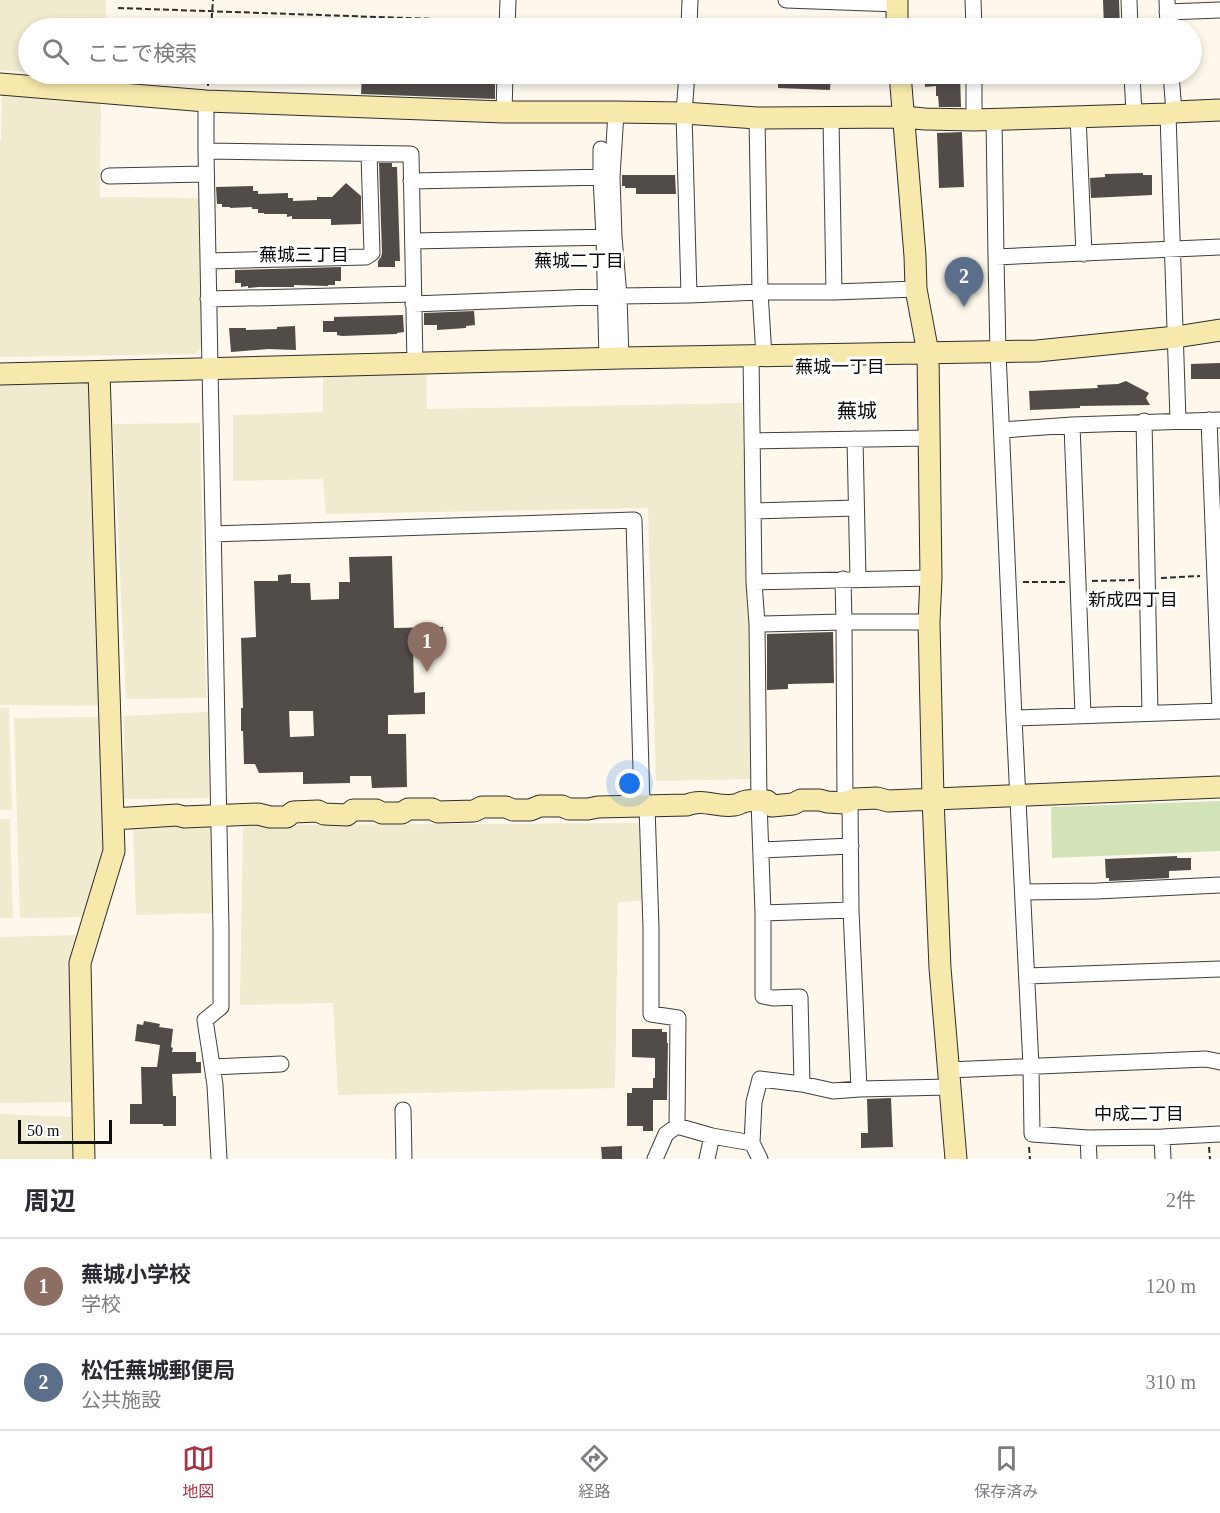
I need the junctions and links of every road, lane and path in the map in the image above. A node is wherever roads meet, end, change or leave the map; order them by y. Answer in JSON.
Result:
{"nodes":[{"id":1,"x":213,"y":0,"type":"edge"},
{"id":2,"x":508,"y":0,"type":"edge"},
{"id":3,"x":690,"y":0,"type":"edge"},
{"id":4,"x":786,"y":0,"type":"edge"},
{"id":5,"x":973,"y":0,"type":"edge"},
{"id":6,"x":1129,"y":0,"type":"edge"},
{"id":7,"x":897,"y":2,"type":"edge"},
{"id":8,"x":1167,"y":6,"type":"edge"},
{"id":9,"x":118,"y":8,"type":"dead end"},
{"id":10,"x":1220,"y":10,"type":"edge"},
{"id":11,"x":212,"y":12,"type":"junction"},
{"id":12,"x":212,"y":18,"type":"edge"},
{"id":13,"x":348,"y":18,"type":"edge"},
{"id":14,"x":507,"y":18,"type":"edge"},
{"id":15,"x":689,"y":18,"type":"edge"},
{"id":16,"x":897,"y":18,"type":"edge"},
{"id":17,"x":974,"y":18,"type":"edge"},
{"id":18,"x":1130,"y":18,"type":"edge"},
{"id":19,"x":0,"y":84,"type":"edge"},
{"id":20,"x":505,"y":84,"type":"edge"},
{"id":21,"x":686,"y":84,"type":"edge"},
{"id":22,"x":901,"y":84,"type":"edge"},
{"id":23,"x":976,"y":84,"type":"edge"},
{"id":24,"x":1132,"y":84,"type":"edge"},
{"id":25,"x":1171,"y":84,"type":"edge"},
{"id":26,"x":206,"y":101,"type":"junction"},
{"id":27,"x":1220,"y":110,"type":"edge"},
{"id":28,"x":504,"y":112,"type":"junction"},
{"id":29,"x":616,"y":112,"type":"junction"},
{"id":30,"x":684,"y":113,"type":"junction"},
{"id":31,"x":1171,"y":113,"type":"junction"},
{"id":32,"x":1134,"y":115,"type":"junction"},
{"id":33,"x":1078,"y":116,"type":"junction"},
{"id":34,"x":903,"y":117,"type":"junction"},
{"id":35,"x":757,"y":118,"type":"junction"},
{"id":36,"x":831,"y":118,"type":"junction"},
{"id":37,"x":984,"y":119,"type":"junction"},
{"id":38,"x":602,"y":149,"type":"dead end"},
{"id":39,"x":206,"y":152,"type":"junction"},
{"id":40,"x":369,"y":154,"type":"junction"},
{"id":41,"x":206,"y":174,"type":"junction"},
{"id":42,"x":109,"y":176,"type":"dead end"},
{"id":43,"x":607,"y":177,"type":"junction"},
{"id":44,"x":411,"y":181,"type":"junction"},
{"id":45,"x":609,"y":237,"type":"junction"},
{"id":46,"x":413,"y":241,"type":"junction"},
{"id":47,"x":1220,"y":247,"type":"edge"},
{"id":48,"x":1173,"y":250,"type":"junction"},
{"id":49,"x":1084,"y":254,"type":"junction"},
{"id":50,"x":996,"y":257,"type":"junction"},
{"id":51,"x":208,"y":261,"type":"junction"},
{"id":52,"x":915,"y":289,"type":"junction"},
{"id":53,"x":760,"y":292,"type":"junction"},
{"id":54,"x":834,"y":292,"type":"junction"},
{"id":55,"x":689,"y":295,"type":"junction"},
{"id":56,"x":612,"y":296,"type":"junction"},
{"id":57,"x":208,"y":299,"type":"junction"},
{"id":58,"x":413,"y":299,"type":"junction"},
{"id":59,"x":1220,"y":330,"type":"edge"},
{"id":60,"x":1176,"y":337,"type":"junction"},
{"id":61,"x":998,"y":351,"type":"junction"},
{"id":62,"x":928,"y":353,"type":"junction"},
{"id":63,"x":758,"y":356,"type":"junction"},
{"id":64,"x":614,"y":359,"type":"junction"},
{"id":65,"x":415,"y":364,"type":"junction"},
{"id":66,"x":210,"y":368,"type":"junction"},
{"id":67,"x":99,"y":372,"type":"junction"},
{"id":68,"x":0,"y":374,"type":"edge"},
{"id":69,"x":1178,"y":420,"type":"junction"},
{"id":70,"x":1215,"y":420,"type":"edge"},
{"id":71,"x":1144,"y":422,"type":"junction"},
{"id":72,"x":1072,"y":425,"type":"junction"},
{"id":73,"x":1002,"y":430,"type":"junction"},
{"id":74,"x":929,"y":438,"type":"junction"},
{"id":75,"x":855,"y":439,"type":"junction"},
{"id":76,"x":752,"y":441,"type":"junction"},
{"id":77,"x":856,"y":508,"type":"junction"},
{"id":78,"x":753,"y":511,"type":"junction"},
{"id":79,"x":213,"y":534,"type":"junction"},
{"id":80,"x":1215,"y":576,"type":"junction"},
{"id":81,"x":931,"y":578,"type":"junction"},
{"id":82,"x":850,"y":579,"type":"junction"},
{"id":83,"x":1148,"y":579,"type":"junction"},
{"id":84,"x":1078,"y":581,"type":"junction"},
{"id":85,"x":754,"y":582,"type":"junction"},
{"id":86,"x":1008,"y":582,"type":"junction"},
{"id":87,"x":844,"y":622,"type":"junction"},
{"id":88,"x":929,"y":622,"type":"junction"},
{"id":89,"x":757,"y":624,"type":"junction"},
{"id":90,"x":1150,"y":713,"type":"junction"},
{"id":91,"x":1083,"y":715,"type":"junction"},
{"id":92,"x":1014,"y":718,"type":"junction"},
{"id":93,"x":1220,"y":787,"type":"edge"},
{"id":94,"x":1018,"y":795,"type":"junction"},
{"id":95,"x":933,"y":798,"type":"junction"},
{"id":96,"x":759,"y":801,"type":"junction"},
{"id":97,"x":848,"y":802,"type":"junction"},
{"id":98,"x":645,"y":806,"type":"junction"},
{"id":99,"x":220,"y":815,"type":"junction"},
{"id":100,"x":113,"y":819,"type":"junction"},
{"id":101,"x":850,"y":846,"type":"junction"},
{"id":102,"x":762,"y":849,"type":"junction"},
{"id":103,"x":1220,"y":885,"type":"edge"},
{"id":104,"x":1023,"y":892,"type":"junction"},
{"id":105,"x":851,"y":910,"type":"junction"},
{"id":106,"x":763,"y":913,"type":"junction"},
{"id":107,"x":1220,"y":969,"type":"edge"},
{"id":108,"x":1027,"y":976,"type":"junction"},
{"id":109,"x":1220,"y":1062,"type":"edge"},
{"id":110,"x":281,"y":1064,"type":"dead end"},
{"id":111,"x":1031,"y":1066,"type":"junction"},
{"id":112,"x":213,"y":1067,"type":"junction"},
{"id":113,"x":949,"y":1079,"type":"junction"},
{"id":114,"x":802,"y":1084,"type":"junction"},
{"id":115,"x":859,"y":1089,"type":"junction"},
{"id":116,"x":402,"y":1110,"type":"dead end"},
{"id":117,"x":677,"y":1126,"type":"junction"},
{"id":118,"x":1220,"y":1134,"type":"edge"},
{"id":119,"x":712,"y":1136,"type":"junction"},
{"id":120,"x":1162,"y":1137,"type":"junction"},
{"id":121,"x":1088,"y":1138,"type":"junction"},
{"id":122,"x":752,"y":1143,"type":"junction"},
{"id":123,"x":84,"y":1159,"type":"edge"},
{"id":124,"x":219,"y":1159,"type":"edge"},
{"id":125,"x":404,"y":1159,"type":"edge"},
{"id":126,"x":655,"y":1159,"type":"edge"},
{"id":127,"x":707,"y":1159,"type":"edge"},
{"id":128,"x":760,"y":1159,"type":"edge"},
{"id":129,"x":956,"y":1159,"type":"edge"},
{"id":130,"x":1089,"y":1159,"type":"edge"},
{"id":131,"x":1163,"y":1159,"type":"edge"}],
"edges":[{"from":1,"to":11,"type":"path"},
{"from":2,"to":14,"type":"street"},
{"from":3,"to":15,"type":"street"},
{"from":4,"to":7,"type":"street"},
{"from":5,"to":17,"type":"street"},
{"from":6,"to":18,"type":"street"},
{"from":7,"to":16,"type":"street"},
{"from":8,"to":10,"type":"street"},
{"from":9,"to":11,"type":"path"},
{"from":11,"to":12,"type":"path"},
{"from":11,"to":13,"type":"path"},
{"from":19,"to":26,"type":"street"},
{"from":20,"to":28,"type":"street"},
{"from":21,"to":30,"type":"street"},
{"from":22,"to":34,"type":"street"},
{"from":23,"to":37,"type":"street"},
{"from":24,"to":32,"type":"street"},
{"from":25,"to":31,"type":"street"},
{"from":26,"to":28,"type":"street"},
{"from":26,"to":39,"type":"street"},
{"from":27,"to":31,"type":"street"},
{"from":28,"to":29,"type":"street"},
{"from":29,"to":30,"type":"street"},
{"from":29,"to":43,"type":"street"},
{"from":30,"to":35,"type":"street"},
{"from":30,"to":55,"type":"street"},
{"from":31,"to":32,"type":"street"},
{"from":31,"to":48,"type":"street"},
{"from":32,"to":33,"type":"street"},
{"from":33,"to":37,"type":"street"},
{"from":33,"to":49,"type":"street"},
{"from":34,"to":36,"type":"street"},
{"from":34,"to":37,"type":"street"},
{"from":34,"to":52,"type":"street"},
{"from":35,"to":36,"type":"street"},
{"from":35,"to":53,"type":"street"},
{"from":36,"to":54,"type":"street"},
{"from":37,"to":50,"type":"street"},
{"from":38,"to":43,"type":"street"},
{"from":39,"to":40,"type":"street"},
{"from":39,"to":41,"type":"street"},
{"from":40,"to":44,"type":"street"},
{"from":40,"to":51,"type":"street"},
{"from":41,"to":42,"type":"street"},
{"from":41,"to":51,"type":"street"},
{"from":43,"to":44,"type":"street"},
{"from":43,"to":45,"type":"street"},
{"from":44,"to":46,"type":"street"},
{"from":45,"to":46,"type":"street"},
{"from":45,"to":56,"type":"street"},
{"from":46,"to":58,"type":"street"},
{"from":47,"to":48,"type":"street"},
{"from":48,"to":49,"type":"street"},
{"from":48,"to":60,"type":"street"},
{"from":49,"to":50,"type":"street"},
{"from":50,"to":61,"type":"street"},
{"from":51,"to":57,"type":"street"},
{"from":52,"to":54,"type":"street"},
{"from":52,"to":62,"type":"street"},
{"from":53,"to":54,"type":"street"},
{"from":53,"to":55,"type":"street"},
{"from":53,"to":63,"type":"street"},
{"from":55,"to":56,"type":"street"},
{"from":56,"to":58,"type":"street"},
{"from":56,"to":64,"type":"street"},
{"from":57,"to":58,"type":"street"},
{"from":57,"to":66,"type":"street"},
{"from":58,"to":65,"type":"street"},
{"from":59,"to":60,"type":"street"},
{"from":60,"to":61,"type":"street"},
{"from":60,"to":69,"type":"street"},
{"from":61,"to":62,"type":"street"},
{"from":61,"to":73,"type":"street"},
{"from":62,"to":63,"type":"street"},
{"from":62,"to":74,"type":"street"},
{"from":63,"to":64,"type":"street"},
{"from":63,"to":76,"type":"street"},
{"from":64,"to":65,"type":"street"},
{"from":65,"to":66,"type":"street"},
{"from":66,"to":67,"type":"street"},
{"from":66,"to":79,"type":"street"},
{"from":67,"to":68,"type":"street"},
{"from":67,"to":100,"type":"street"},
{"from":69,"to":70,"type":"street"},
{"from":69,"to":71,"type":"street"},
{"from":70,"to":80,"type":"street"},
{"from":71,"to":72,"type":"street"},
{"from":71,"to":83,"type":"street"},
{"from":72,"to":73,"type":"street"},
{"from":72,"to":84,"type":"street"},
{"from":73,"to":86,"type":"street"},
{"from":74,"to":75,"type":"street"},
{"from":74,"to":81,"type":"street"},
{"from":75,"to":76,"type":"street"},
{"from":75,"to":77,"type":"street"},
{"from":76,"to":78,"type":"street"},
{"from":77,"to":78,"type":"street"},
{"from":77,"to":82,"type":"street"},
{"from":78,"to":85,"type":"street"},
{"from":79,"to":98,"type":"street"},
{"from":79,"to":99,"type":"street"},
{"from":80,"to":83,"type":"path"},
{"from":80,"to":90,"type":"street"},
{"from":81,"to":82,"type":"street"},
{"from":81,"to":88,"type":"street"},
{"from":82,"to":85,"type":"street"},
{"from":82,"to":87,"type":"street"},
{"from":83,"to":84,"type":"path"},
{"from":83,"to":90,"type":"street"},
{"from":84,"to":86,"type":"path"},
{"from":84,"to":91,"type":"street"},
{"from":85,"to":89,"type":"street"},
{"from":86,"to":92,"type":"street"},
{"from":87,"to":88,"type":"street"},
{"from":87,"to":89,"type":"street"},
{"from":87,"to":97,"type":"street"},
{"from":88,"to":95,"type":"street"},
{"from":89,"to":96,"type":"street"},
{"from":90,"to":91,"type":"street"},
{"from":91,"to":92,"type":"street"},
{"from":92,"to":94,"type":"street"},
{"from":93,"to":94,"type":"street"},
{"from":94,"to":95,"type":"street"},
{"from":94,"to":104,"type":"street"},
{"from":95,"to":97,"type":"street"},
{"from":95,"to":113,"type":"street"},
{"from":96,"to":97,"type":"street"},
{"from":96,"to":98,"type":"street"},
{"from":96,"to":102,"type":"street"},
{"from":97,"to":101,"type":"street"},
{"from":98,"to":99,"type":"street"},
{"from":98,"to":117,"type":"street"},
{"from":99,"to":100,"type":"street"},
{"from":99,"to":112,"type":"street"},
{"from":100,"to":123,"type":"street"},
{"from":101,"to":102,"type":"street"},
{"from":101,"to":105,"type":"street"},
{"from":102,"to":106,"type":"street"},
{"from":103,"to":104,"type":"street"},
{"from":104,"to":108,"type":"street"},
{"from":105,"to":106,"type":"street"},
{"from":105,"to":115,"type":"street"},
{"from":106,"to":114,"type":"street"},
{"from":107,"to":108,"type":"street"},
{"from":108,"to":111,"type":"street"},
{"from":109,"to":111,"type":"street"},
{"from":110,"to":112,"type":"street"},
{"from":111,"to":113,"type":"street"},
{"from":111,"to":121,"type":"street"},
{"from":112,"to":124,"type":"street"},
{"from":113,"to":115,"type":"street"},
{"from":113,"to":129,"type":"street"},
{"from":114,"to":115,"type":"street"},
{"from":114,"to":122,"type":"street"},
{"from":116,"to":125,"type":"street"},
{"from":117,"to":119,"type":"street"},
{"from":117,"to":126,"type":"street"},
{"from":118,"to":120,"type":"street"},
{"from":119,"to":122,"type":"street"},
{"from":119,"to":127,"type":"street"},
{"from":120,"to":121,"type":"street"},
{"from":120,"to":131,"type":"street"},
{"from":121,"to":130,"type":"street"},
{"from":122,"to":128,"type":"street"}]}
